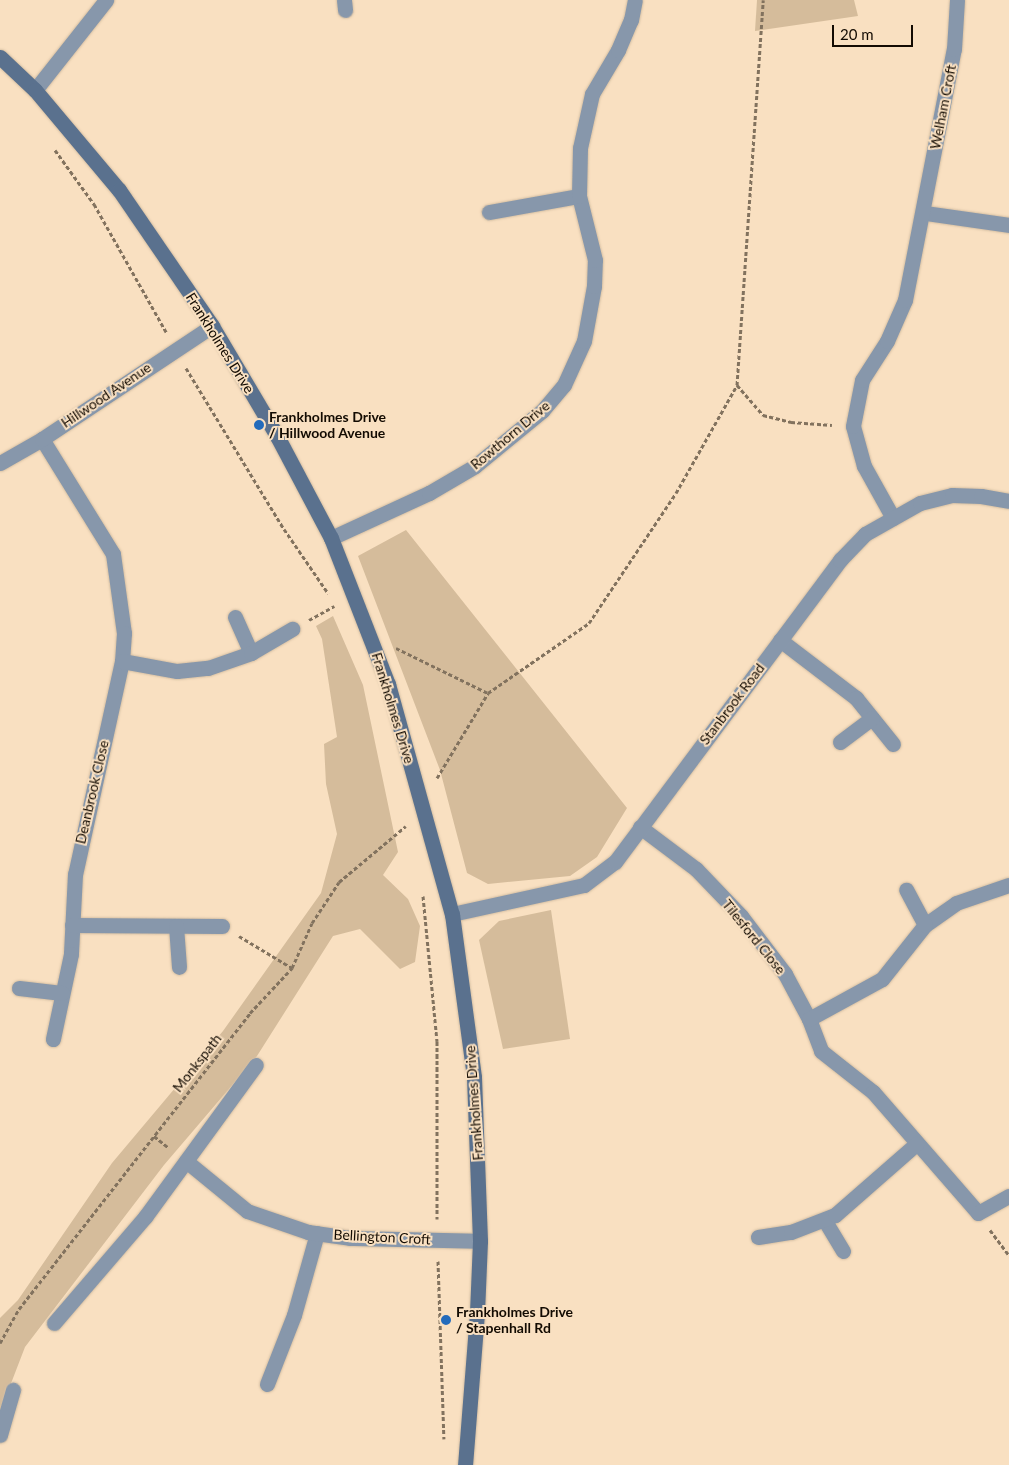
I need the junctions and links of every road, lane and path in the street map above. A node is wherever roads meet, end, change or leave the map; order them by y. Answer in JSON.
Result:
{"nodes":[{"id":1,"x":106,"y":0,"type":"edge"},
{"id":2,"x":635,"y":0,"type":"edge"},
{"id":3,"x":763,"y":0,"type":"edge"},
{"id":4,"x":957,"y":0,"type":"edge"},
{"id":5,"x":0,"y":57,"type":"edge"},
{"id":6,"x":35,"y":90,"type":"junction"},
{"id":7,"x":50,"y":144,"type":"dead end"},
{"id":8,"x":579,"y":196,"type":"junction"},
{"id":9,"x":489,"y":212,"type":"dead end"},
{"id":10,"x":925,"y":213,"type":"junction"},
{"id":11,"x":1009,"y":226,"type":"edge"},
{"id":12,"x":212,"y":326,"type":"junction"},
{"id":13,"x":175,"y":350,"type":"junction"},
{"id":14,"x":736,"y":385,"type":"junction"},
{"id":15,"x":853,"y":426,"type":"junction"},
{"id":16,"x":42,"y":439,"type":"junction"},
{"id":17,"x":0,"y":462,"type":"edge"},
{"id":18,"x":1009,"y":501,"type":"edge"},
{"id":19,"x":892,"y":518,"type":"junction"},
{"id":20,"x":331,"y":538,"type":"junction"},
{"id":21,"x":354,"y":595,"type":"junction"},
{"id":22,"x":336,"y":605,"type":"junction"},
{"id":23,"x":339,"y":614,"type":"dead end"},
{"id":24,"x":235,"y":617,"type":"dead end"},
{"id":25,"x":292,"y":630,"type":"joint"},
{"id":26,"x":371,"y":636,"type":"junction"},
{"id":27,"x":780,"y":640,"type":"junction"},
{"id":28,"x":251,"y":653,"type":"junction"},
{"id":29,"x":122,"y":661,"type":"junction"},
{"id":30,"x":488,"y":693,"type":"junction"},
{"id":31,"x":872,"y":718,"type":"junction"},
{"id":32,"x":840,"y":742,"type":"dead end"},
{"id":33,"x":893,"y":744,"type":"dead end"},
{"id":34,"x":423,"y":811,"type":"junction"},
{"id":35,"x":403,"y":816,"type":"dead end"},
{"id":36,"x":406,"y":826,"type":"junction"},
{"id":37,"x":640,"y":827,"type":"junction"},
{"id":38,"x":408,"y":834,"type":"dead end"},
{"id":39,"x":422,"y":885,"type":"dead end"},
{"id":40,"x":1009,"y":885,"type":"edge"},
{"id":41,"x":906,"y":890,"type":"dead end"},
{"id":42,"x":452,"y":914,"type":"junction"},
{"id":43,"x":72,"y":925,"type":"junction"},
{"id":44,"x":925,"y":925,"type":"junction"},
{"id":45,"x":176,"y":926,"type":"junction"},
{"id":46,"x":222,"y":926,"type":"joint"},
{"id":47,"x":179,"y":967,"type":"dead end"},
{"id":48,"x":292,"y":968,"type":"junction"},
{"id":49,"x":19,"y":988,"type":"dead end"},
{"id":50,"x":62,"y":993,"type":"junction"},
{"id":51,"x":809,"y":1019,"type":"junction"},
{"id":52,"x":53,"y":1039,"type":"dead end"},
{"id":53,"x":256,"y":1065,"type":"dead end"},
{"id":54,"x":916,"y":1144,"type":"junction"},
{"id":55,"x":186,"y":1161,"type":"junction"},
{"id":56,"x":1009,"y":1196,"type":"edge"},
{"id":57,"x":978,"y":1213,"type":"junction"},
{"id":58,"x":825,"y":1221,"type":"junction"},
{"id":59,"x":317,"y":1233,"type":"junction"},
{"id":60,"x":758,"y":1237,"type":"dead end"},
{"id":61,"x":438,"y":1240,"type":"junction"},
{"id":62,"x":480,"y":1241,"type":"junction"},
{"id":63,"x":843,"y":1251,"type":"dead end"},
{"id":64,"x":1009,"y":1255,"type":"edge"},
{"id":65,"x":54,"y":1323,"type":"dead end"},
{"id":66,"x":0,"y":1343,"type":"edge"},
{"id":67,"x":267,"y":1384,"type":"dead end"},
{"id":68,"x":13,"y":1390,"type":"dead end"},
{"id":69,"x":0,"y":1435,"type":"edge"},
{"id":70,"x":444,"y":1446,"type":"dead end"},
{"id":71,"x":464,"y":1465,"type":"edge"}],
"edges":[{"from":1,"to":6,"type":"street"},
{"from":2,"to":8,"type":"street","name":"Rowthorn Drive"},
{"from":3,"to":14,"type":"path"},
{"from":4,"to":10,"type":"street","name":"Welham Croft"},
{"from":5,"to":6,"type":"street","name":"Frankholmes Drive"},
{"from":6,"to":12,"type":"street","name":"Frankholmes Drive"},
{"from":7,"to":13,"type":"path"},
{"from":8,"to":9,"type":"street"},
{"from":8,"to":20,"type":"street","name":"Rowthorn Drive"},
{"from":10,"to":11,"type":"street"},
{"from":10,"to":15,"type":"street","name":"Welham Croft"},
{"from":12,"to":13,"type":"street","name":"Hillwood Avenue"},
{"from":12,"to":20,"type":"street","name":"Frankholmes Drive"},
{"from":13,"to":16,"type":"street","name":"Hillwood Avenue"},
{"from":13,"to":22,"type":"path"},
{"from":14,"to":15,"type":"path"},
{"from":14,"to":30,"type":"path"},
{"from":15,"to":19,"type":"street","name":"Welham Croft"},
{"from":16,"to":17,"type":"street","name":"Hillwood Avenue"},
{"from":16,"to":29,"type":"street","name":"Deanbrook Close"},
{"from":18,"to":19,"type":"street","name":"Stanbrook Road"},
{"from":19,"to":27,"type":"street","name":"Stanbrook Road"},
{"from":20,"to":21,"type":"street","name":"Frankholmes Drive"},
{"from":21,"to":22,"type":"path"},
{"from":21,"to":26,"type":"street","name":"Frankholmes Drive"},
{"from":22,"to":23,"type":"path"},
{"from":22,"to":25,"type":"path"},
{"from":24,"to":28,"type":"street"},
{"from":25,"to":28,"type":"street"},
{"from":26,"to":30,"type":"path"},
{"from":26,"to":34,"type":"street","name":"Frankholmes Drive"},
{"from":27,"to":31,"type":"street"},
{"from":27,"to":37,"type":"street","name":"Stanbrook Road"},
{"from":28,"to":29,"type":"street"},
{"from":29,"to":43,"type":"street","name":"Deanbrook Close"},
{"from":30,"to":34,"type":"path"},
{"from":31,"to":32,"type":"street"},
{"from":31,"to":33,"type":"street"},
{"from":34,"to":36,"type":"path","name":"Monkspath"},
{"from":34,"to":42,"type":"street","name":"Frankholmes Drive"},
{"from":35,"to":36,"type":"path"},
{"from":36,"to":38,"type":"path"},
{"from":36,"to":48,"type":"path","name":"Monkspath"},
{"from":37,"to":42,"type":"street","name":"Stanbrook Road"},
{"from":37,"to":51,"type":"street","name":"Tilesford Close"},
{"from":39,"to":61,"type":"path"},
{"from":40,"to":44,"type":"street"},
{"from":41,"to":44,"type":"street"},
{"from":42,"to":62,"type":"street","name":"Frankholmes Drive"},
{"from":43,"to":45,"type":"street"},
{"from":43,"to":50,"type":"street","name":"Deanbrook Close"},
{"from":44,"to":51,"type":"street"},
{"from":45,"to":46,"type":"street"},
{"from":45,"to":47,"type":"street"},
{"from":46,"to":48,"type":"path"},
{"from":48,"to":66,"type":"path","name":"Monkspath"},
{"from":49,"to":50,"type":"street"},
{"from":50,"to":52,"type":"street","name":"Deanbrook Close"},
{"from":51,"to":54,"type":"street","name":"Tilesford Close"},
{"from":53,"to":55,"type":"street"},
{"from":54,"to":57,"type":"street","name":"Tilesford Close"},
{"from":54,"to":58,"type":"street"},
{"from":55,"to":59,"type":"street","name":"Bellington Croft"},
{"from":55,"to":65,"type":"street"},
{"from":56,"to":57,"type":"street"},
{"from":57,"to":64,"type":"path"},
{"from":58,"to":60,"type":"street"},
{"from":58,"to":63,"type":"street"},
{"from":59,"to":61,"type":"street","name":"Bellington Croft"},
{"from":59,"to":67,"type":"street"},
{"from":61,"to":62,"type":"street","name":"Bellington Croft"},
{"from":61,"to":70,"type":"path"},
{"from":62,"to":71,"type":"street","name":"Frankholmes Drive"},
{"from":68,"to":69,"type":"street"}]}
